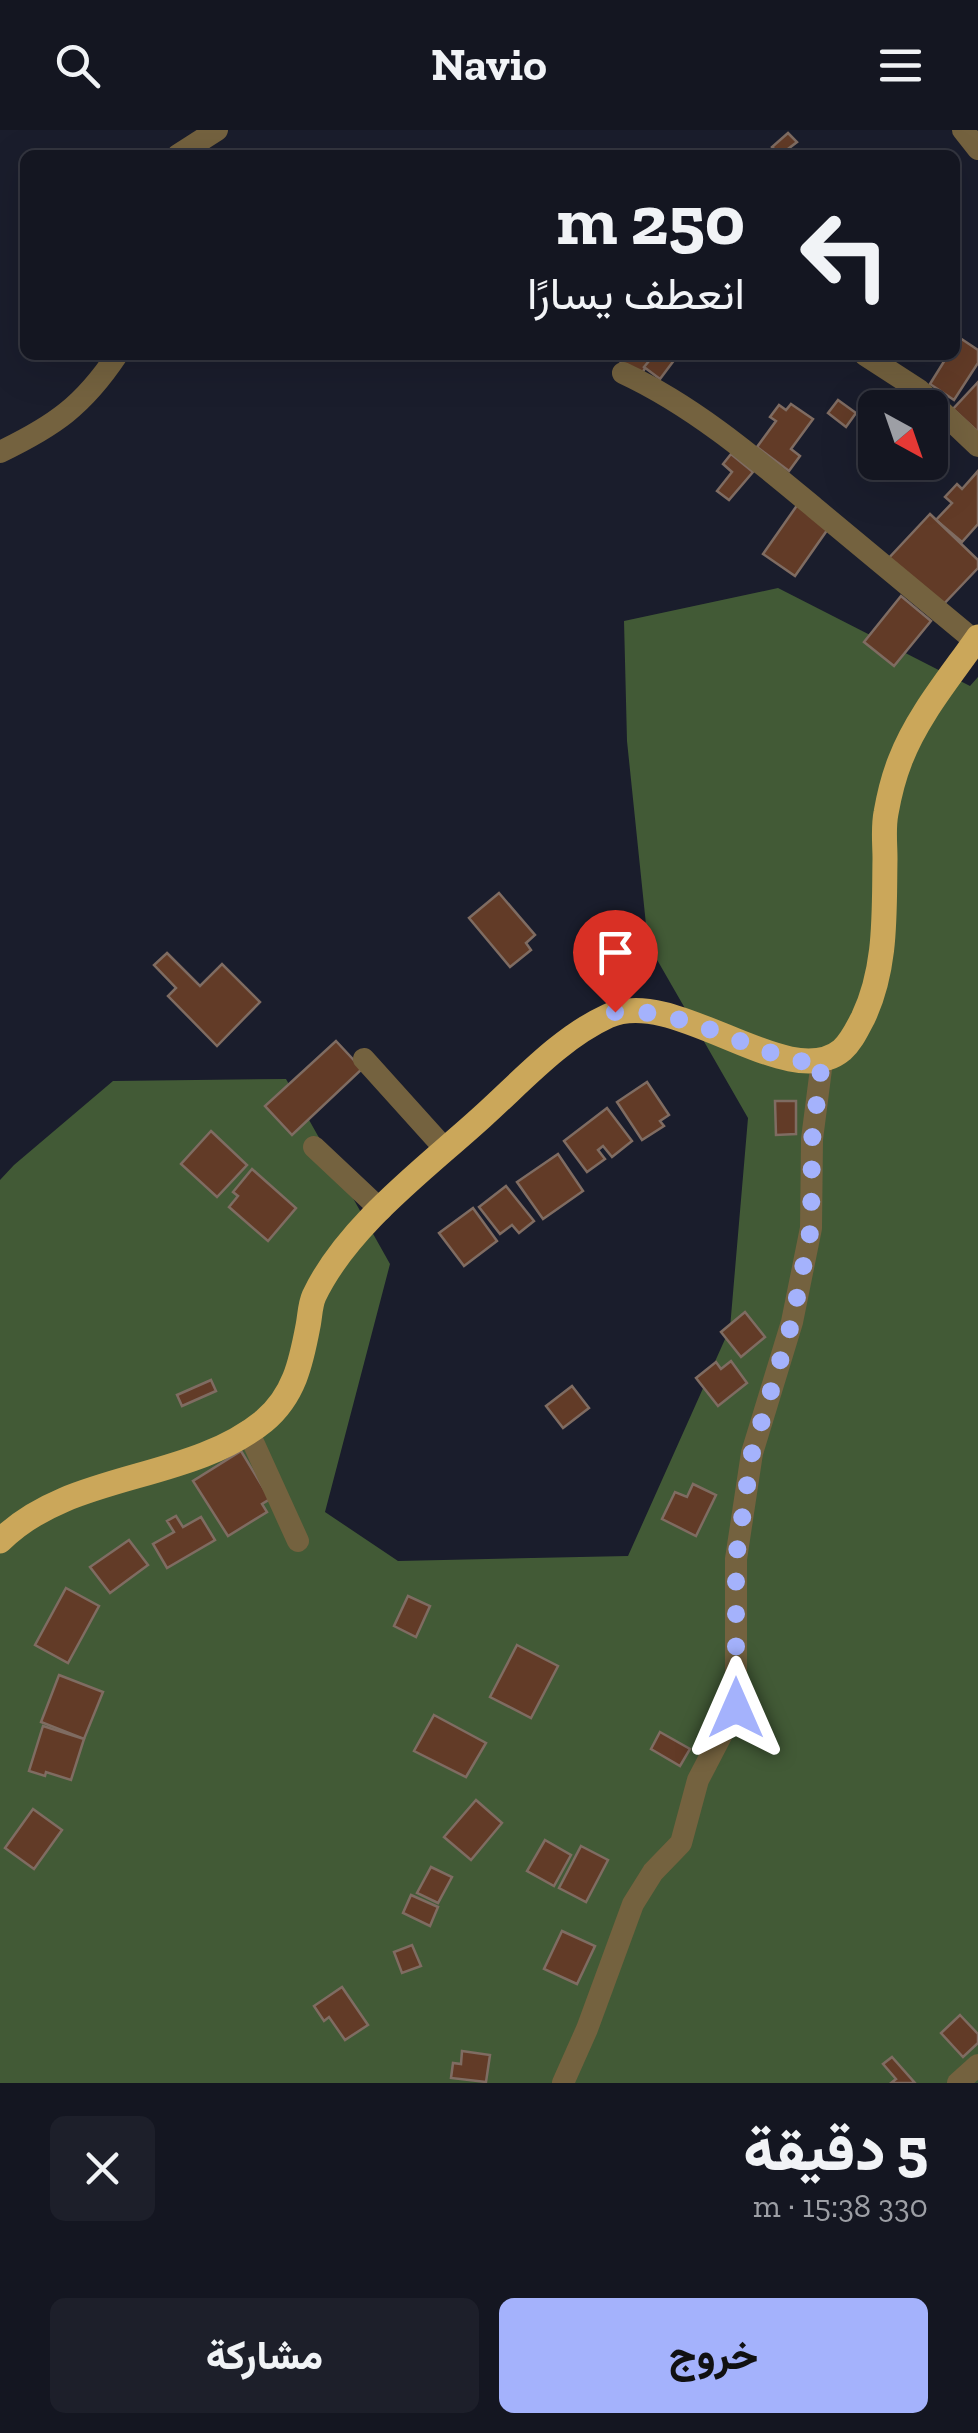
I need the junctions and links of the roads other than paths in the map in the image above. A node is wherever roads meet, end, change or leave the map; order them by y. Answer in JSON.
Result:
{"nodes":[{"id":1,"x":217,"y":130,"type":"edge"},
{"id":2,"x":964,"y":130,"type":"edge"},
{"id":3,"x":978,"y":149,"type":"edge"},
{"id":4,"x":186,"y":150,"type":"edge"},
{"id":5,"x":114,"y":360,"type":"edge"},
{"id":6,"x":873,"y":360,"type":"edge"},
{"id":7,"x":622,"y":373,"type":"dead end"},
{"id":8,"x":978,"y":446,"type":"edge"},
{"id":9,"x":0,"y":452,"type":"edge"},
{"id":10,"x":976,"y":639,"type":"edge"},
{"id":11,"x":364,"y":1059,"type":"dead end"},
{"id":12,"x":822,"y":1061,"type":"junction"},
{"id":13,"x":314,"y":1146,"type":"dead end"},
{"id":14,"x":446,"y":1150,"type":"junction"},
{"id":15,"x":381,"y":1210,"type":"junction"},
{"id":16,"x":248,"y":1431,"type":"junction"},
{"id":17,"x":0,"y":1541,"type":"edge"},
{"id":18,"x":298,"y":1541,"type":"dead end"},
{"id":19,"x":978,"y":2065,"type":"edge"},
{"id":20,"x":562,"y":2083,"type":"edge"},
{"id":21,"x":958,"y":2083,"type":"edge"}],
"edges":[{"from":1,"to":4,"type":"street"},
{"from":2,"to":3,"type":"street"},
{"from":5,"to":9,"type":"street"},
{"from":6,"to":8,"type":"street"},
{"from":7,"to":10,"type":"street"},
{"from":10,"to":12,"type":"main road"},
{"from":11,"to":14,"type":"street"},
{"from":12,"to":14,"type":"main road"},
{"from":12,"to":20,"type":"street"},
{"from":13,"to":15,"type":"street"},
{"from":14,"to":15,"type":"main road"},
{"from":15,"to":16,"type":"main road"},
{"from":16,"to":17,"type":"main road"},
{"from":16,"to":18,"type":"street"},
{"from":19,"to":21,"type":"street"}]}
